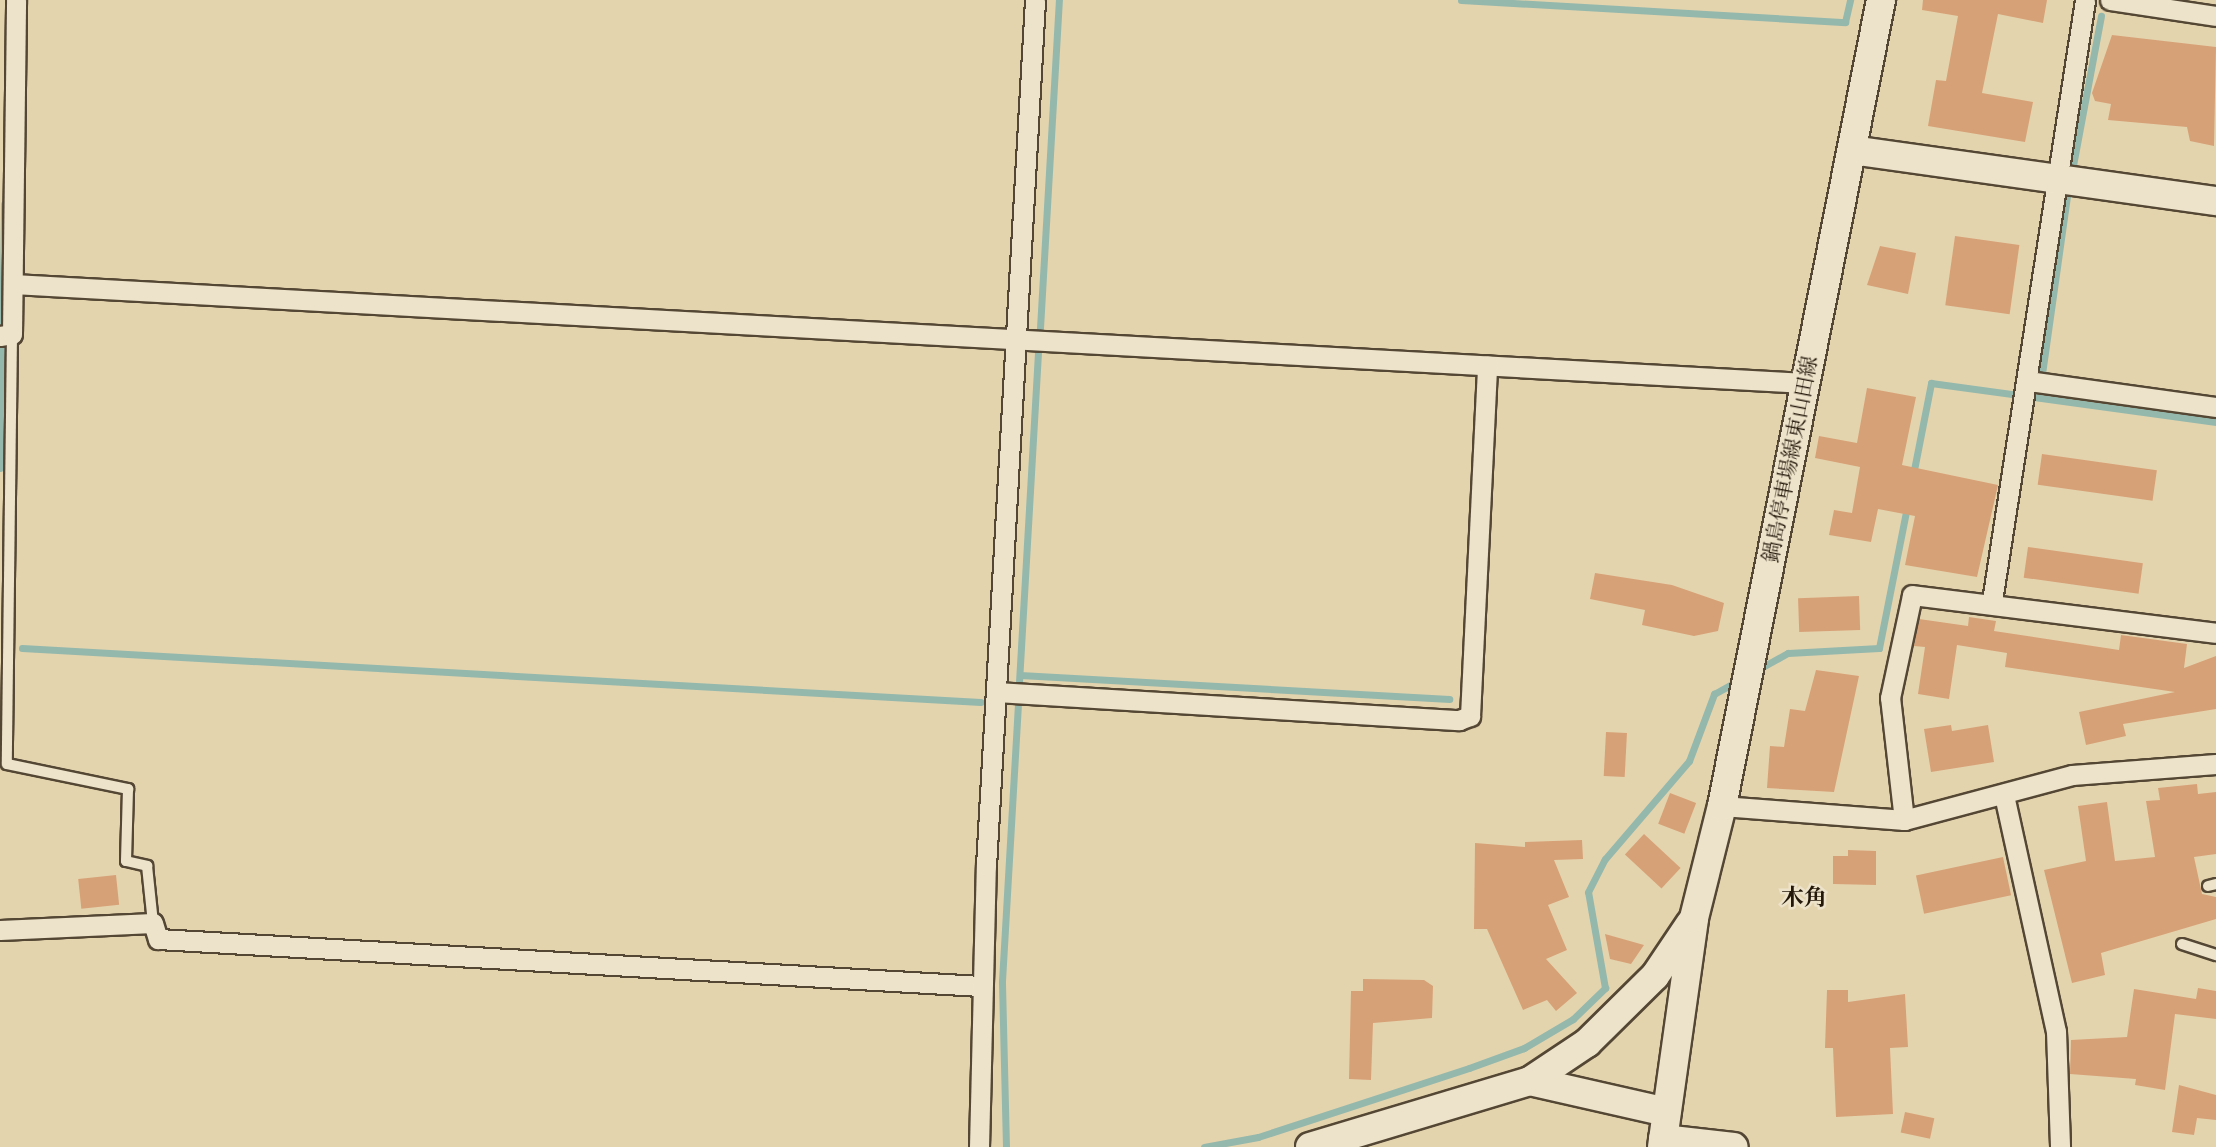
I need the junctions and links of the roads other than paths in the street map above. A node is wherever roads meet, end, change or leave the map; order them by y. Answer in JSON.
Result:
{"nodes":[{"id":1,"x":16,"y":0,"type":"edge"},
{"id":2,"x":1035,"y":0,"type":"edge"},
{"id":3,"x":1881,"y":0,"type":"edge"},
{"id":4,"x":2085,"y":0,"type":"edge"},
{"id":5,"x":2110,"y":0,"type":"edge"},
{"id":6,"x":2216,"y":16,"type":"edge"},
{"id":7,"x":1852,"y":150,"type":"junction"},
{"id":8,"x":2054,"y":179,"type":"junction"},
{"id":9,"x":2216,"y":201,"type":"edge"},
{"id":10,"x":13,"y":284,"type":"junction"},
{"id":11,"x":6,"y":335,"type":"edge"},
{"id":12,"x":1016,"y":338,"type":"junction"},
{"id":13,"x":1487,"y":365,"type":"junction"},
{"id":14,"x":1805,"y":383,"type":"junction"},
{"id":15,"x":2026,"y":391,"type":"junction"},
{"id":16,"x":2216,"y":407,"type":"edge"},
{"id":17,"x":1992,"y":601,"type":"junction"},
{"id":18,"x":2216,"y":633,"type":"edge"},
{"id":19,"x":996,"y":692,"type":"junction"},
{"id":20,"x":2216,"y":764,"type":"edge"},
{"id":21,"x":2004,"y":795,"type":"junction"},
{"id":22,"x":1722,"y":806,"type":"junction"},
{"id":23,"x":1904,"y":820,"type":"junction"},
{"id":24,"x":1694,"y":918,"type":"junction"},
{"id":25,"x":153,"y":923,"type":"junction"},
{"id":26,"x":0,"y":930,"type":"edge"},
{"id":27,"x":2182,"y":944,"type":"dead end"},
{"id":28,"x":2216,"y":955,"type":"edge"},
{"id":29,"x":981,"y":986,"type":"junction"},
{"id":30,"x":1530,"y":1080,"type":"junction"},
{"id":31,"x":1664,"y":1133,"type":"edge"},
{"id":32,"x":979,"y":1147,"type":"edge"},
{"id":33,"x":1310,"y":1147,"type":"edge"},
{"id":34,"x":1734,"y":1147,"type":"edge"},
{"id":35,"x":2060,"y":1147,"type":"edge"}],
"edges":[{"from":1,"to":10,"type":"street"},
{"from":2,"to":12,"type":"street"},
{"from":3,"to":7,"type":"main road","name":"鍋島停車場線東山田線"},
{"from":4,"to":8,"type":"street"},
{"from":5,"to":6,"type":"street"},
{"from":7,"to":8,"type":"main road"},
{"from":7,"to":14,"type":"main road","name":"鍋島停車場線東山田線"},
{"from":8,"to":9,"type":"main road"},
{"from":8,"to":15,"type":"street"},
{"from":10,"to":11,"type":"street"},
{"from":10,"to":12,"type":"street"},
{"from":11,"to":25,"type":"lane"},
{"from":12,"to":13,"type":"street"},
{"from":12,"to":19,"type":"street"},
{"from":13,"to":14,"type":"street"},
{"from":13,"to":19,"type":"street"},
{"from":14,"to":22,"type":"main road","name":"鍋島停車場線東山田線"},
{"from":15,"to":16,"type":"street"},
{"from":15,"to":17,"type":"street"},
{"from":17,"to":18,"type":"street"},
{"from":17,"to":23,"type":"street"},
{"from":19,"to":29,"type":"street"},
{"from":20,"to":21,"type":"street"},
{"from":21,"to":23,"type":"street"},
{"from":21,"to":35,"type":"street"},
{"from":22,"to":23,"type":"street"},
{"from":22,"to":24,"type":"main road","name":"鍋島停車場線東山田線"},
{"from":24,"to":30,"type":"main road","name":"鍋島停車場線東山田線"},
{"from":24,"to":31,"type":"main road","name":"鍋島停車場線東山田線"},
{"from":25,"to":26,"type":"street"},
{"from":25,"to":29,"type":"street"},
{"from":27,"to":28,"type":"lane"},
{"from":29,"to":32,"type":"street"},
{"from":30,"to":31,"type":"main road"},
{"from":30,"to":33,"type":"main road","name":"鍋島停車場線東山田線"},
{"from":31,"to":34,"type":"main road"}]}
